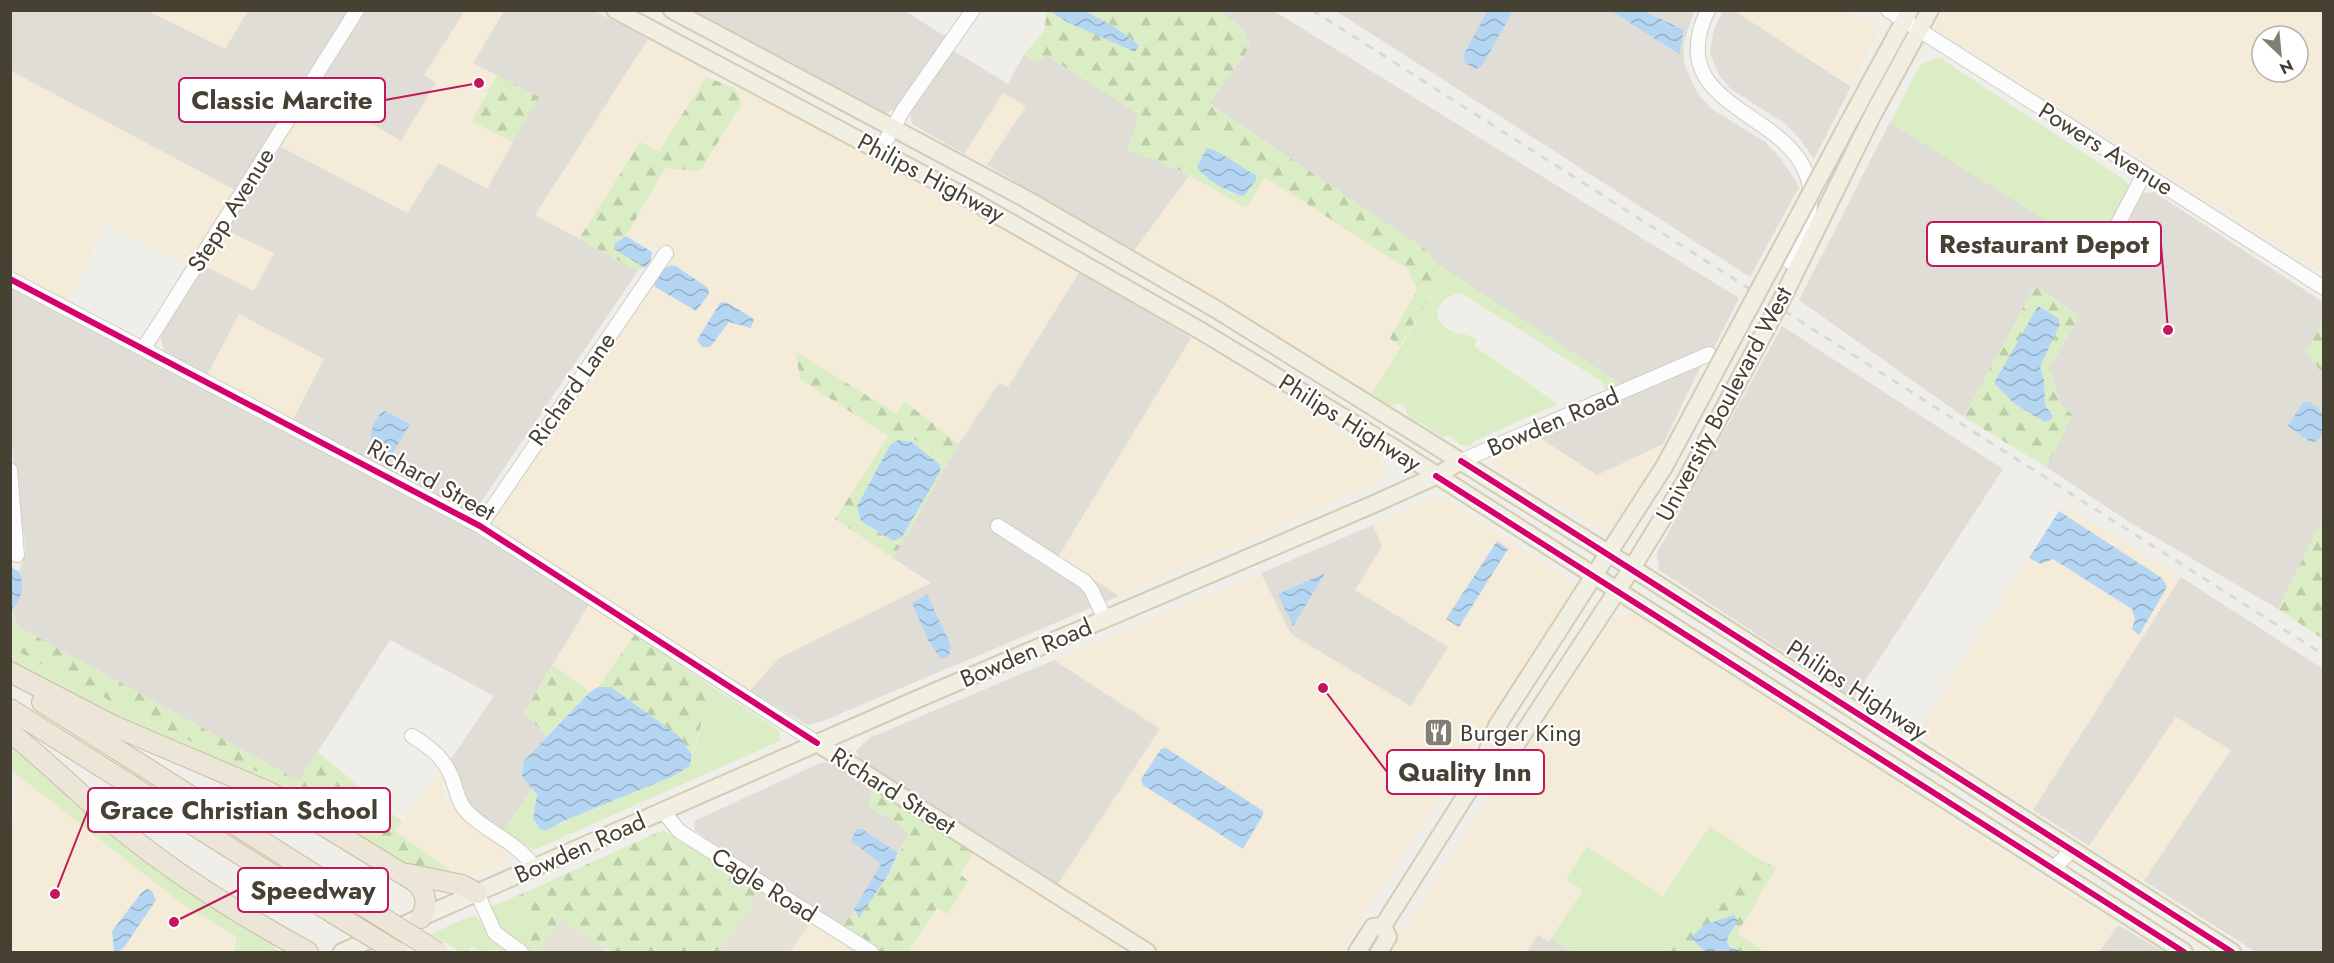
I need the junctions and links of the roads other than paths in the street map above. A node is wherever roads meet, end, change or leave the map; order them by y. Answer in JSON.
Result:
{"nodes":[{"id":1,"x":357,"y":10,"type":"edge"},
{"id":2,"x":615,"y":10,"type":"edge"},
{"id":3,"x":672,"y":10,"type":"edge"},
{"id":4,"x":973,"y":10,"type":"edge"},
{"id":5,"x":1708,"y":10,"type":"edge"},
{"id":6,"x":1888,"y":10,"type":"edge"},
{"id":7,"x":1930,"y":10,"type":"edge"},
{"id":8,"x":1907,"y":16,"type":"edge"},
{"id":9,"x":643,"y":17,"type":"edge"},
{"id":10,"x":699,"y":25,"type":"junction"},
{"id":11,"x":1920,"y":31,"type":"junction"},
{"id":12,"x":687,"y":48,"type":"junction"},
{"id":13,"x":893,"y":128,"type":"junction"},
{"id":14,"x":880,"y":151,"type":"junction"},
{"id":15,"x":2144,"y":174,"type":"junction"},
{"id":16,"x":666,"y":253,"type":"dead end"},
{"id":17,"x":2100,"y":258,"type":"dead end"},
{"id":18,"x":1788,"y":261,"type":"dead end"},
{"id":19,"x":1154,"y":273,"type":"junction"},
{"id":20,"x":10,"y":279,"type":"edge"},
{"id":21,"x":2324,"y":288,"type":"edge"},
{"id":22,"x":1141,"y":296,"type":"junction"},
{"id":23,"x":144,"y":348,"type":"junction"},
{"id":24,"x":1709,"y":354,"type":"dead end"},
{"id":25,"x":1461,"y":461,"type":"junction"},
{"id":26,"x":10,"y":470,"type":"edge"},
{"id":27,"x":1436,"y":476,"type":"junction"},
{"id":28,"x":480,"y":526,"type":"junction"},
{"id":29,"x":998,"y":526,"type":"dead end"},
{"id":30,"x":1609,"y":554,"type":"junction"},
{"id":31,"x":17,"y":555,"type":"dead end"},
{"id":32,"x":1632,"y":568,"type":"junction"},
{"id":33,"x":1594,"y":577,"type":"junction"},
{"id":34,"x":1617,"y":592,"type":"junction"},
{"id":35,"x":1106,"y":619,"type":"junction"},
{"id":36,"x":10,"y":672,"type":"edge"},
{"id":37,"x":10,"y":683,"type":"edge"},
{"id":38,"x":10,"y":709,"type":"edge"},
{"id":39,"x":10,"y":732,"type":"edge"},
{"id":40,"x":411,"y":736,"type":"dead end"},
{"id":41,"x":817,"y":743,"type":"junction"},
{"id":42,"x":1481,"y":771,"type":"junction"},
{"id":43,"x":663,"y":811,"type":"junction"},
{"id":44,"x":2071,"y":851,"type":"junction"},
{"id":45,"x":535,"y":868,"type":"junction"},
{"id":46,"x":2053,"y":869,"type":"junction"},
{"id":47,"x":405,"y":873,"type":"junction"},
{"id":48,"x":477,"y":893,"type":"junction"},
{"id":49,"x":421,"y":918,"type":"junction"},
{"id":50,"x":1383,"y":926,"type":"junction"},
{"id":51,"x":266,"y":929,"type":"junction"},
{"id":52,"x":282,"y":952,"type":"edge"},
{"id":53,"x":308,"y":952,"type":"edge"},
{"id":54,"x":342,"y":952,"type":"edge"},
{"id":55,"x":397,"y":952,"type":"edge"},
{"id":56,"x":437,"y":952,"type":"edge"},
{"id":57,"x":521,"y":952,"type":"edge"},
{"id":58,"x":871,"y":952,"type":"edge"},
{"id":59,"x":1147,"y":952,"type":"edge"},
{"id":60,"x":1357,"y":952,"type":"edge"},
{"id":61,"x":1378,"y":952,"type":"edge"},
{"id":62,"x":2184,"y":952,"type":"edge"},
{"id":63,"x":2232,"y":952,"type":"edge"}],
"edges":[{"from":1,"to":23,"type":"street","name":"Stepp Avenue"},
{"from":2,"to":9,"type":"main road","name":"Philips Highway"},
{"from":3,"to":10,"type":"main road","name":"Philips Highway"},
{"from":4,"to":13,"type":"street"},
{"from":5,"to":18,"type":"street"},
{"from":6,"to":8,"type":"street","name":"Powers Avenue"},
{"from":7,"to":11,"type":"main road","name":"University Boulevard West"},
{"from":8,"to":11,"type":"street","name":"Powers Avenue"},
{"from":8,"to":30,"type":"main road","name":"University Boulevard West","bridge":true},
{"from":9,"to":12,"type":"main road","name":"Philips Highway"},
{"from":10,"to":12,"type":"main road"},
{"from":10,"to":13,"type":"main road","name":"Philips Highway"},
{"from":11,"to":15,"type":"street","name":"Powers Avenue"},
{"from":11,"to":32,"type":"main road","name":"University Boulevard West","bridge":true},
{"from":12,"to":14,"type":"main road","name":"Philips Highway"},
{"from":13,"to":14,"type":"street"},
{"from":13,"to":19,"type":"main road","name":"Philips Highway"},
{"from":14,"to":22,"type":"main road","name":"Philips Highway"},
{"from":15,"to":17,"type":"street"},
{"from":15,"to":21,"type":"street","name":"Powers Avenue"},
{"from":16,"to":28,"type":"street","name":"Richard Lane"},
{"from":19,"to":22,"type":"main road"},
{"from":19,"to":25,"type":"main road","name":"Philips Highway"},
{"from":20,"to":23,"type":"street","name":"Richard Street"},
{"from":22,"to":27,"type":"main road","name":"Philips Highway"},
{"from":23,"to":28,"type":"street","name":"Richard Street"},
{"from":24,"to":25,"type":"street","name":"Bowden Road"},
{"from":25,"to":27,"type":"main road","name":"Bowden Road"},
{"from":25,"to":30,"type":"main road","name":"Philips Highway"},
{"from":26,"to":31,"type":"street"},
{"from":27,"to":33,"type":"main road","name":"Philips Highway"},
{"from":27,"to":35,"type":"main road","name":"Bowden Road"},
{"from":28,"to":41,"type":"street","name":"Richard Street"},
{"from":29,"to":35,"type":"street"},
{"from":30,"to":32,"type":"main road","name":"Philips Highway"},
{"from":30,"to":33,"type":"main road","name":"University Boulevard West"},
{"from":32,"to":34,"type":"main road","name":"University Boulevard West"},
{"from":32,"to":44,"type":"main road","name":"Philips Highway"},
{"from":33,"to":34,"type":"main road","name":"Philips Highway"},
{"from":33,"to":42,"type":"main road","name":"University Boulevard West"},
{"from":34,"to":42,"type":"main road","name":"University Boulevard West"},
{"from":34,"to":46,"type":"main road","name":"Philips Highway"},
{"from":35,"to":41,"type":"main road","name":"Bowden Road"},
{"from":36,"to":47,"type":"highway"},
{"from":37,"to":56,"type":"highway","bridge":true},
{"from":38,"to":55,"type":"highway","bridge":true},
{"from":39,"to":51,"type":"highway"},
{"from":40,"to":45,"type":"street"},
{"from":41,"to":43,"type":"main road","name":"Bowden Road"},
{"from":41,"to":59,"type":"main road","name":"Richard Street"},
{"from":42,"to":50,"type":"main road","name":"University Boulevard West"},
{"from":43,"to":45,"type":"main road","name":"Bowden Road"},
{"from":43,"to":58,"type":"street","name":"Cagle Road"},
{"from":44,"to":46,"type":"street"},
{"from":44,"to":63,"type":"main road","name":"Philips Highway"},
{"from":45,"to":48,"type":"main road","name":"Bowden Road"},
{"from":46,"to":62,"type":"main road","name":"Philips Highway"},
{"from":47,"to":48,"type":"highway"},
{"from":47,"to":49,"type":"highway"},
{"from":48,"to":49,"type":"main road","name":"Bowden Road"},
{"from":48,"to":57,"type":"street"},
{"from":49,"to":54,"type":"main road","name":"Bowden Road"},
{"from":50,"to":60,"type":"main road","name":"University Boulevard West"},
{"from":50,"to":61,"type":"main road"},
{"from":51,"to":52,"type":"highway"},
{"from":51,"to":53,"type":"highway"}]}
